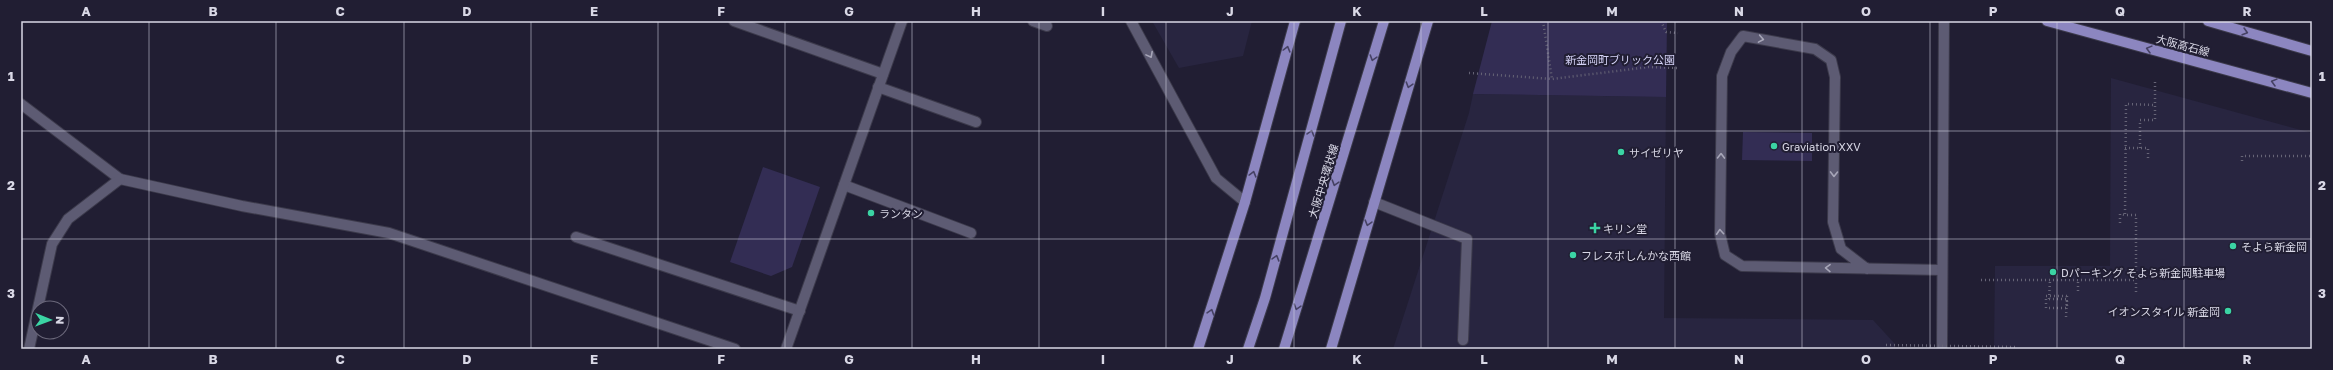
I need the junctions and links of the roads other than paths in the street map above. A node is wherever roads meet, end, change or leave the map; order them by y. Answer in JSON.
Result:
{"nodes":[{"id":1,"x":734,"y":21,"type":"edge"},
{"id":2,"x":902,"y":21,"type":"edge"},
{"id":3,"x":1033,"y":21,"type":"edge"},
{"id":4,"x":1131,"y":21,"type":"edge"},
{"id":5,"x":1295,"y":21,"type":"edge"},
{"id":6,"x":1341,"y":21,"type":"edge"},
{"id":7,"x":1384,"y":21,"type":"edge"},
{"id":8,"x":1428,"y":21,"type":"edge"},
{"id":9,"x":1944,"y":21,"type":"edge"},
{"id":10,"x":2047,"y":21,"type":"edge"},
{"id":11,"x":2208,"y":21,"type":"edge"},
{"id":12,"x":1047,"y":26,"type":"dead end"},
{"id":13,"x":2312,"y":51,"type":"edge"},
{"id":14,"x":883,"y":74,"type":"junction"},
{"id":15,"x":878,"y":87,"type":"junction"},
{"id":16,"x":2312,"y":93,"type":"edge"},
{"id":17,"x":21,"y":104,"type":"edge"},
{"id":18,"x":976,"y":122,"type":"dead end"},
{"id":19,"x":120,"y":179,"type":"junction"},
{"id":20,"x":844,"y":185,"type":"junction"},
{"id":21,"x":1245,"y":202,"type":"junction"},
{"id":22,"x":1374,"y":202,"type":"junction"},
{"id":23,"x":971,"y":233,"type":"dead end"},
{"id":24,"x":576,"y":237,"type":"dead end"},
{"id":25,"x":1867,"y":269,"type":"junction"},
{"id":26,"x":1942,"y":270,"type":"junction"},
{"id":27,"x":800,"y":311,"type":"junction"},
{"id":28,"x":1463,"y":340,"type":"dead end"},
{"id":29,"x":29,"y":349,"type":"edge"},
{"id":30,"x":734,"y":349,"type":"edge"},
{"id":31,"x":786,"y":349,"type":"edge"},
{"id":32,"x":1198,"y":349,"type":"edge"},
{"id":33,"x":1248,"y":349,"type":"edge"},
{"id":34,"x":1284,"y":349,"type":"edge"},
{"id":35,"x":1331,"y":349,"type":"edge"},
{"id":36,"x":1942,"y":349,"type":"edge"}],
"edges":[{"from":1,"to":14,"type":"street"},
{"from":2,"to":14,"type":"street"},
{"from":3,"to":12,"type":"street"},
{"from":4,"to":21,"type":"street","one_way":true},
{"from":21,"to":5,"type":"main road","one_way":true},
{"from":33,"to":6,"type":"main road","one_way":true},
{"from":7,"to":34,"type":"main road","name":"大阪中央環状線","one_way":true},
{"from":8,"to":22,"type":"main road","one_way":true},
{"from":9,"to":26,"type":"street"},
{"from":16,"to":10,"type":"main road","name":"大阪高石線","one_way":true},
{"from":11,"to":13,"type":"main road","one_way":true},
{"from":14,"to":15,"type":"street"},
{"from":15,"to":18,"type":"street"},
{"from":15,"to":20,"type":"street"},
{"from":17,"to":19,"type":"street"},
{"from":19,"to":29,"type":"street"},
{"from":19,"to":30,"type":"street"},
{"from":20,"to":23,"type":"street"},
{"from":20,"to":27,"type":"street"},
{"from":32,"to":21,"type":"main road","one_way":true},
{"from":22,"to":28,"type":"street"},
{"from":22,"to":35,"type":"main road","one_way":true},
{"from":24,"to":27,"type":"street"},
{"from":25,"to":25,"type":"street","one_way":true},
{"from":25,"to":26,"type":"street"},
{"from":26,"to":36,"type":"street"},
{"from":27,"to":31,"type":"street"}]}
